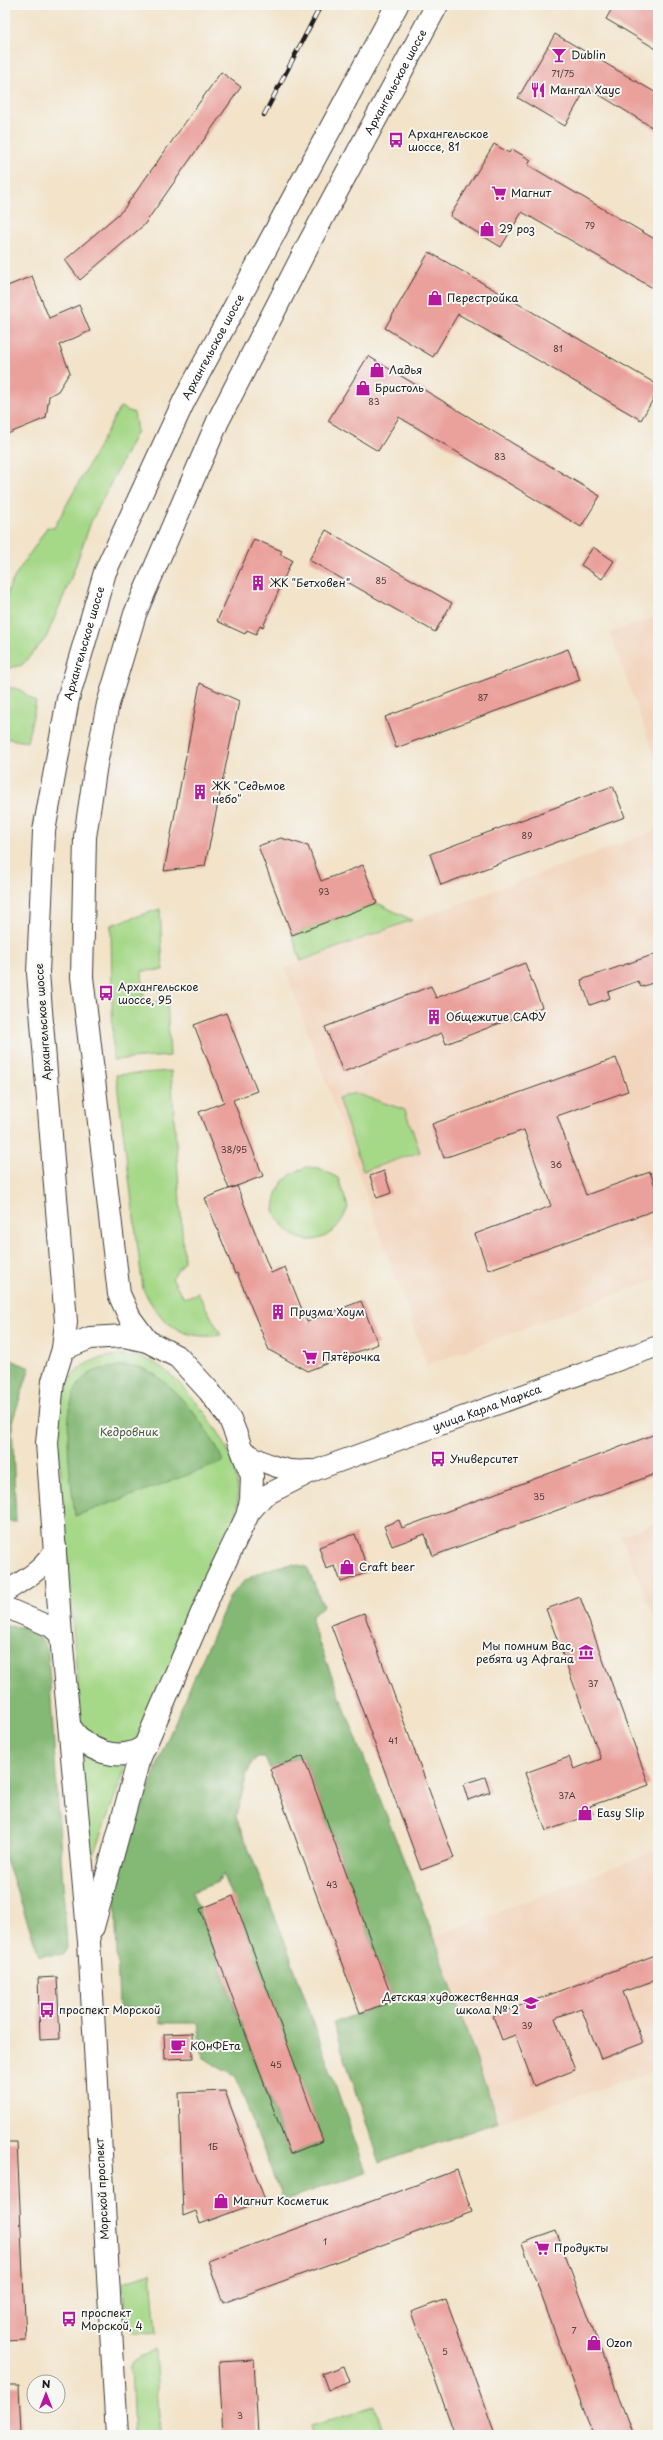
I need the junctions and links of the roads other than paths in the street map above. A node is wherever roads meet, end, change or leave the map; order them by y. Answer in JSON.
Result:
{"nodes":[{"id":1,"x":397,"y":5,"type":"edge"},
{"id":2,"x":437,"y":5,"type":"edge"},
{"id":3,"x":147,"y":1341,"type":"junction"},
{"id":4,"x":658,"y":1346,"type":"edge"},
{"id":5,"x":63,"y":1349,"type":"junction"},
{"id":6,"x":244,"y":1451,"type":"junction"},
{"id":7,"x":316,"y":1470,"type":"junction"},
{"id":8,"x":247,"y":1516,"type":"junction"},
{"id":9,"x":56,"y":1547,"type":"junction"},
{"id":10,"x":5,"y":1592,"type":"edge"},
{"id":11,"x":5,"y":1607,"type":"edge"},
{"id":12,"x":61,"y":1636,"type":"junction"},
{"id":13,"x":70,"y":1727,"type":"junction"},
{"id":14,"x":145,"y":1746,"type":"junction"},
{"id":15,"x":89,"y":1942,"type":"junction"},
{"id":16,"x":117,"y":2435,"type":"edge"}],
"edges":[{"from":1,"to":5,"type":"main road","name":"Архангельское шоссе"},
{"from":2,"to":3,"type":"main road","name":"Архангельское шоссе"},
{"from":3,"to":5,"type":"main road"},
{"from":3,"to":6,"type":"main road"},
{"from":4,"to":7,"type":"street","name":"улица Карла Маркса"},
{"from":5,"to":9,"type":"main road","name":"Архангельское шоссе"},
{"from":6,"to":7,"type":"street"},
{"from":6,"to":8,"type":"main road"},
{"from":7,"to":8,"type":"street"},
{"from":8,"to":14,"type":"main road"},
{"from":9,"to":10,"type":"street"},
{"from":9,"to":12,"type":"main road","name":"Архангельское шоссе"},
{"from":11,"to":12,"type":"street"},
{"from":12,"to":13,"type":"main road","name":"Морской проспект"},
{"from":13,"to":14,"type":"main road"},
{"from":13,"to":15,"type":"main road","name":"Морской проспект"},
{"from":14,"to":15,"type":"main road"},
{"from":15,"to":16,"type":"main road","name":"Морской проспект"}]}
